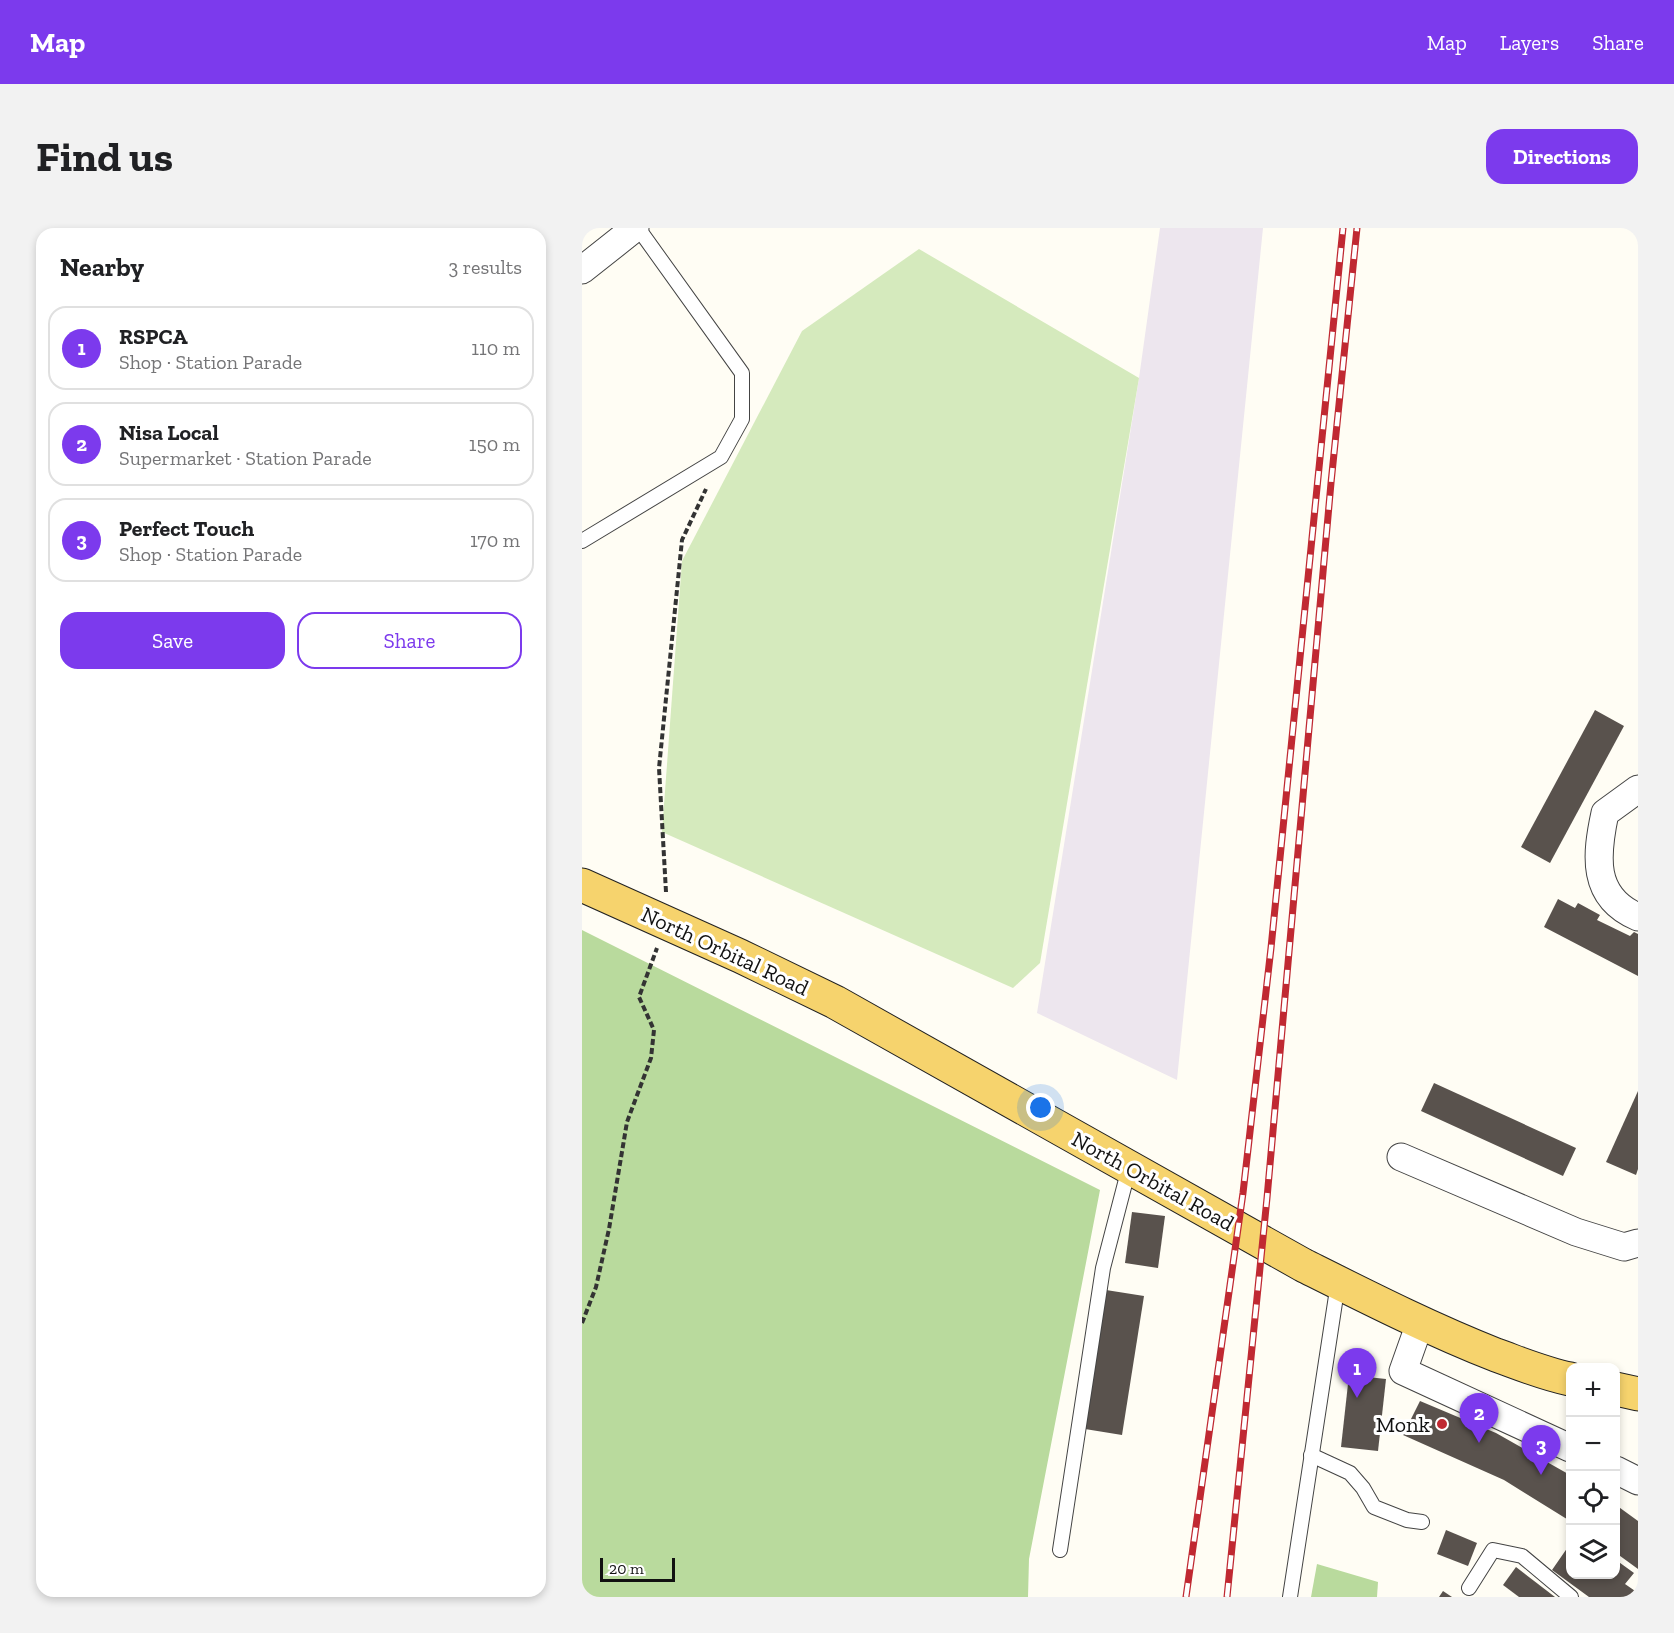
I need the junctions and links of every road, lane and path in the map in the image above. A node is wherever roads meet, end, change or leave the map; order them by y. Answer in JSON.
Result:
{"nodes":[{"id":1,"x":636,"y":228,"type":"edge"},
{"id":2,"x":582,"y":270,"type":"edge"},
{"id":3,"x":721,"y":457,"type":"junction"},
{"id":4,"x":582,"y":541,"type":"edge"},
{"id":5,"x":1638,"y":789,"type":"edge"},
{"id":6,"x":582,"y":885,"type":"edge"},
{"id":7,"x":1638,"y":917,"type":"edge"},
{"id":8,"x":667,"y":925,"type":"junction"},
{"id":9,"x":1401,"y":1157,"type":"dead end"},
{"id":10,"x":1129,"y":1168,"type":"junction"},
{"id":11,"x":1638,"y":1244,"type":"edge"},
{"id":12,"x":1338,"y":1282,"type":"junction"},
{"id":13,"x":582,"y":1323,"type":"edge"},
{"id":14,"x":1420,"y":1323,"type":"junction"},
{"id":15,"x":1566,"y":1378,"type":"edge"},
{"id":16,"x":1620,"y":1390,"type":"edge"},
{"id":17,"x":1638,"y":1394,"type":"edge"},
{"id":18,"x":1566,"y":1446,"type":"edge"},
{"id":19,"x":1311,"y":1455,"type":"junction"},
{"id":20,"x":1618,"y":1471,"type":"edge"},
{"id":21,"x":1638,"y":1481,"type":"edge"},
{"id":22,"x":1422,"y":1522,"type":"dead end"},
{"id":23,"x":1060,"y":1550,"type":"dead end"},
{"id":24,"x":1469,"y":1588,"type":"dead end"},
{"id":25,"x":1290,"y":1597,"type":"edge"},
{"id":26,"x":1571,"y":1597,"type":"edge"}],
"edges":[{"from":1,"to":2,"type":"street"},
{"from":1,"to":3,"type":"lane"},
{"from":3,"to":4,"type":"lane"},
{"from":3,"to":8,"type":"path"},
{"from":5,"to":7,"type":"street"},
{"from":6,"to":8,"type":"main road","name":"North Orbital Road"},
{"from":8,"to":10,"type":"main road","name":"North Orbital Road"},
{"from":8,"to":13,"type":"path"},
{"from":9,"to":11,"type":"street"},
{"from":10,"to":12,"type":"main road","name":"North Orbital Road"},
{"from":10,"to":23,"type":"lane"},
{"from":12,"to":14,"type":"main road","name":"North Orbital Road"},
{"from":12,"to":19,"type":"lane"},
{"from":14,"to":15,"type":"main road","name":"North Orbital Road"},
{"from":14,"to":18,"type":"street"},
{"from":16,"to":17,"type":"main road"},
{"from":19,"to":22,"type":"lane"},
{"from":19,"to":25,"type":"lane"},
{"from":20,"to":21,"type":"street"},
{"from":24,"to":26,"type":"lane"}]}
